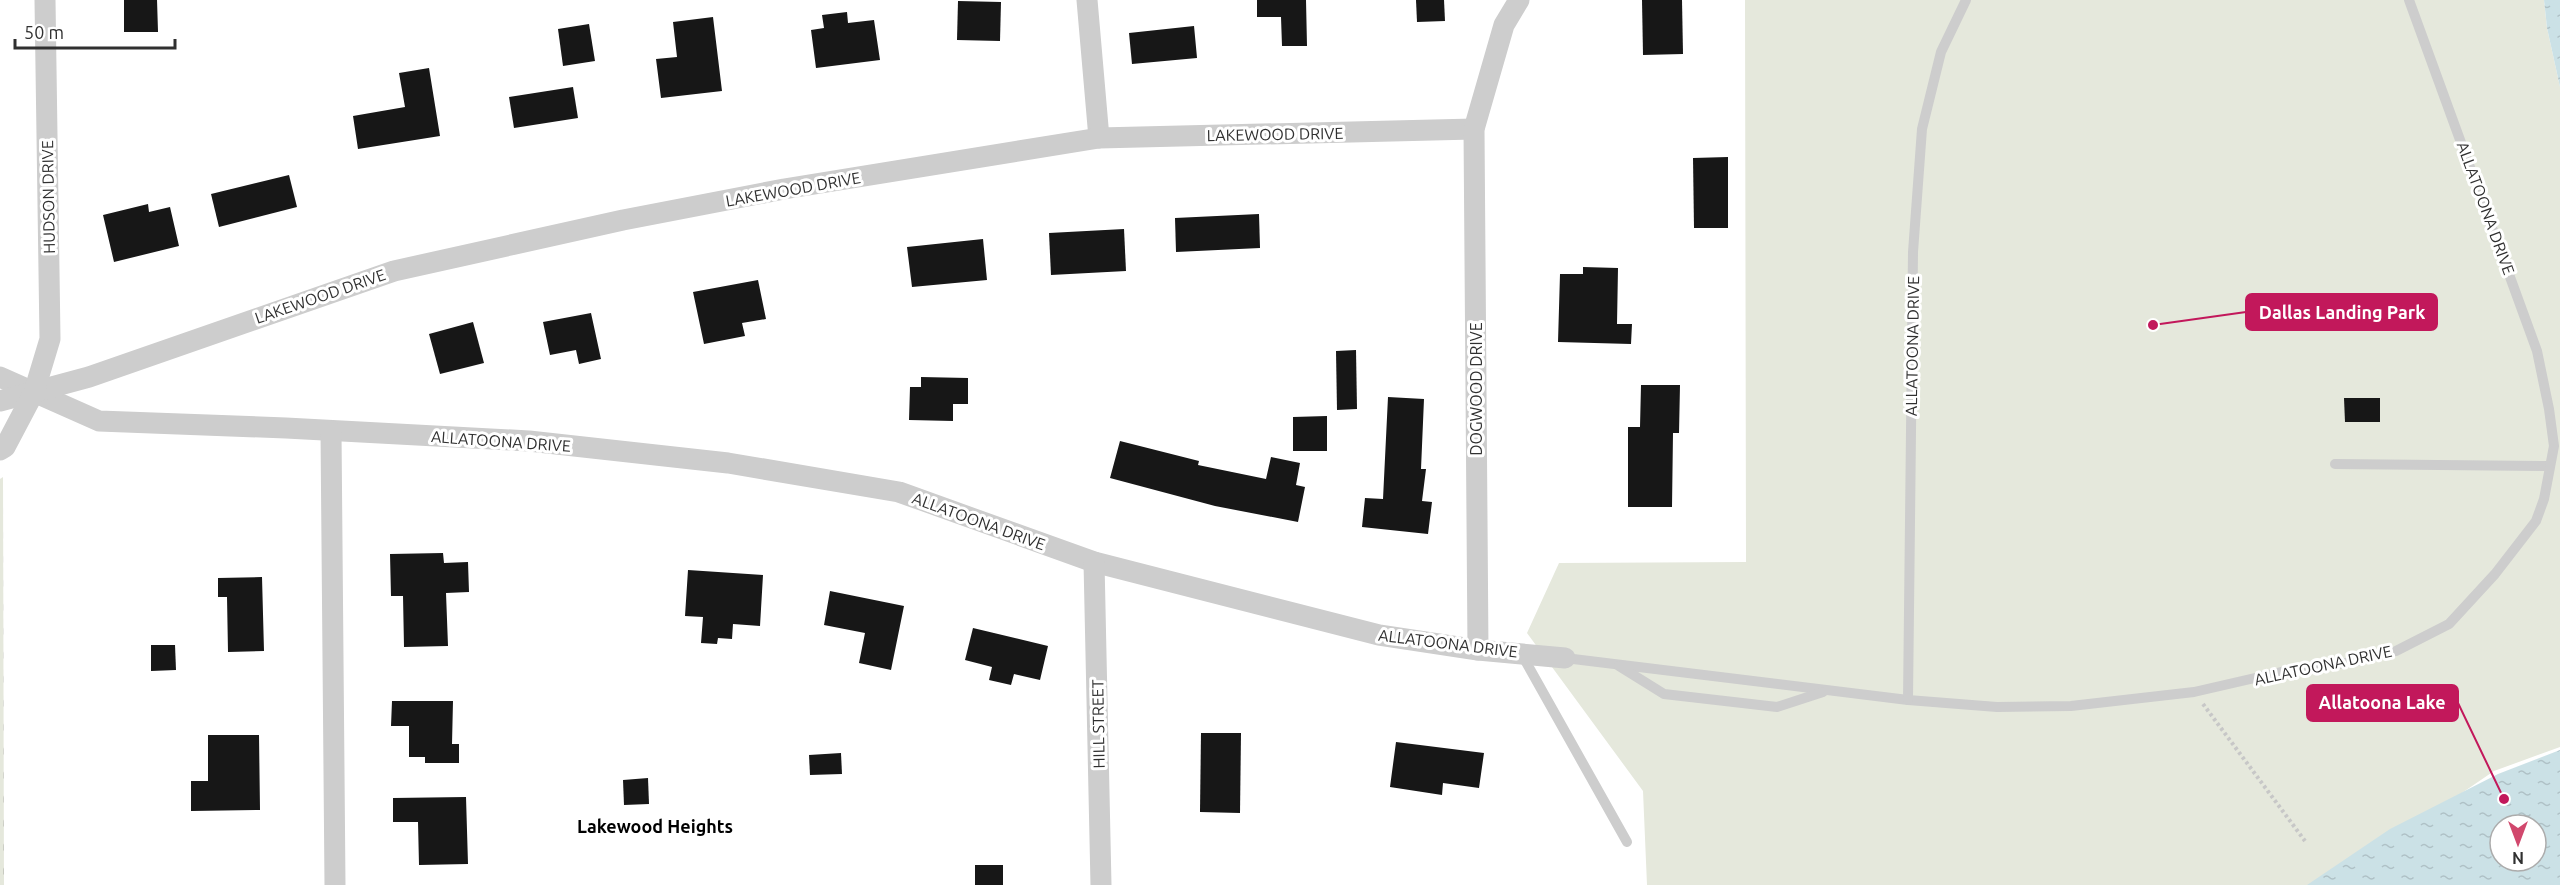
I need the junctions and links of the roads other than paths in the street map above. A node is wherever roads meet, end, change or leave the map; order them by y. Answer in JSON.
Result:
{"nodes":[{"id":1,"x":45,"y":0,"type":"edge"},
{"id":2,"x":1087,"y":0,"type":"edge"},
{"id":3,"x":1519,"y":0,"type":"edge"},
{"id":4,"x":1966,"y":0,"type":"edge"},
{"id":5,"x":2409,"y":0,"type":"edge"},
{"id":6,"x":1474,"y":129,"type":"junction"},
{"id":7,"x":1099,"y":138,"type":"junction"},
{"id":8,"x":0,"y":377,"type":"edge"},
{"id":9,"x":34,"y":392,"type":"junction"},
{"id":10,"x":0,"y":400,"type":"edge"},
{"id":11,"x":330,"y":431,"type":"junction"},
{"id":12,"x":0,"y":450,"type":"edge"},
{"id":13,"x":2336,"y":464,"type":"dead end"},
{"id":14,"x":2550,"y":466,"type":"junction"},
{"id":15,"x":1094,"y":562,"type":"junction"},
{"id":16,"x":1478,"y":650,"type":"junction"},
{"id":17,"x":1520,"y":652,"type":"junction"},
{"id":18,"x":1565,"y":658,"type":"joint"},
{"id":19,"x":1616,"y":664,"type":"junction"},
{"id":20,"x":1828,"y":690,"type":"junction"},
{"id":21,"x":1908,"y":700,"type":"junction"},
{"id":22,"x":1627,"y":842,"type":"dead end"},
{"id":23,"x":335,"y":885,"type":"edge"},
{"id":24,"x":1101,"y":885,"type":"edge"}],
"edges":[{"from":1,"to":9,"type":"street","name":"HUDSON DRIVE"},
{"from":2,"to":7,"type":"street"},
{"from":3,"to":6,"type":"street"},
{"from":4,"to":21,"type":"lane","name":"ALLATOONA DRIVE"},
{"from":5,"to":14,"type":"lane","name":"ALLATOONA DRIVE"},
{"from":6,"to":7,"type":"street","name":"LAKEWOOD DRIVE"},
{"from":6,"to":16,"type":"street","name":"DOGWOOD DRIVE"},
{"from":7,"to":9,"type":"street","name":"LAKEWOOD DRIVE"},
{"from":8,"to":9,"type":"street","name":"ALLATOONA DRIVE"},
{"from":9,"to":10,"type":"street","name":"LAKEWOOD DRIVE"},
{"from":9,"to":11,"type":"street","name":"ALLATOONA DRIVE"},
{"from":9,"to":12,"type":"street","name":"HUDSON DRIVE"},
{"from":11,"to":15,"type":"street","name":"ALLATOONA DRIVE"},
{"from":11,"to":23,"type":"street"},
{"from":13,"to":14,"type":"lane"},
{"from":14,"to":21,"type":"lane","name":"ALLATOONA DRIVE"},
{"from":15,"to":16,"type":"street","name":"ALLATOONA DRIVE"},
{"from":15,"to":24,"type":"street","name":"HILL STREET"},
{"from":16,"to":17,"type":"street","name":"ALLATOONA DRIVE"},
{"from":17,"to":18,"type":"street","name":"ALLATOONA DRIVE"},
{"from":17,"to":22,"type":"lane"},
{"from":18,"to":19,"type":"lane","name":"ALLATOONA DRIVE"},
{"from":19,"to":20,"type":"lane"},
{"from":19,"to":20,"type":"lane","name":"ALLATOONA DRIVE"},
{"from":20,"to":21,"type":"lane","name":"ALLATOONA DRIVE"}]}
